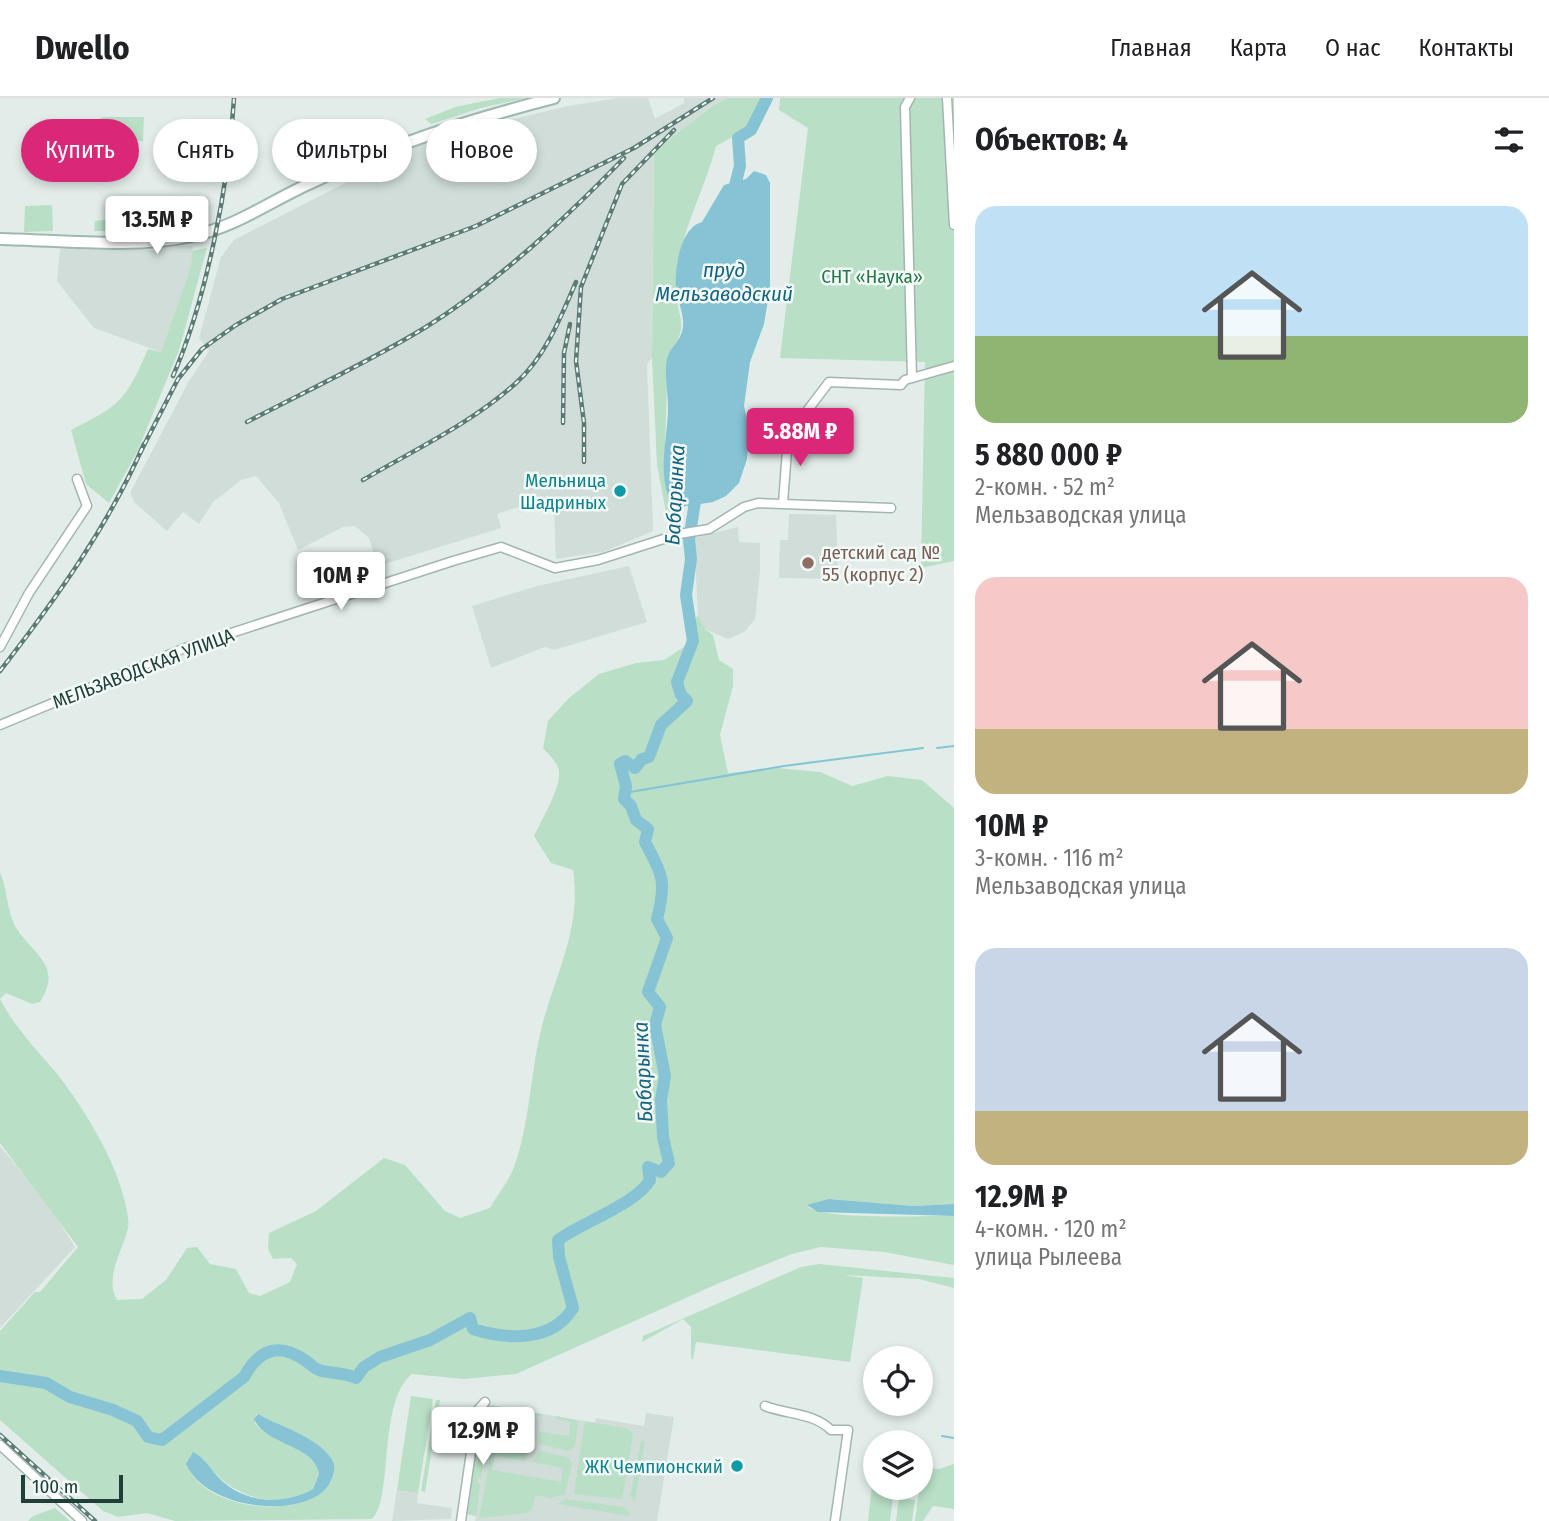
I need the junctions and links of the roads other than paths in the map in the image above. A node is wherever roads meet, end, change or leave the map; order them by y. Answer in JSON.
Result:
{"nodes":[{"id":1,"x":554,"y":98,"type":"edge"},
{"id":2,"x":910,"y":98,"type":"edge"},
{"id":3,"x":947,"y":98,"type":"edge"},
{"id":4,"x":954,"y":225,"type":"edge"},
{"id":5,"x":0,"y":239,"type":"edge"},
{"id":6,"x":954,"y":366,"type":"edge"},
{"id":7,"x":912,"y":378,"type":"junction"},
{"id":8,"x":76,"y":479,"type":"dead end"},
{"id":9,"x":783,"y":503,"type":"junction"},
{"id":10,"x":891,"y":508,"type":"dead end"},
{"id":11,"x":0,"y":647,"type":"edge"},
{"id":12,"x":0,"y":725,"type":"edge"},
{"id":13,"x":485,"y":1402,"type":"dead end"},
{"id":14,"x":765,"y":1406,"type":"dead end"},
{"id":15,"x":0,"y":1445,"type":"edge"},
{"id":16,"x":82,"y":1521,"type":"edge"},
{"id":17,"x":461,"y":1521,"type":"edge"},
{"id":18,"x":835,"y":1521,"type":"edge"}],
"edges":[{"from":1,"to":5,"type":"street"},
{"from":2,"to":7,"type":"street"},
{"from":3,"to":4,"type":"street"},
{"from":6,"to":7,"type":"street"},
{"from":7,"to":9,"type":"street"},
{"from":8,"to":11,"type":"street"},
{"from":9,"to":10,"type":"street","name":"МЕЛЬЗАВОДСКАЯ УЛИЦА"},
{"from":9,"to":12,"type":"street","name":"МЕЛЬЗАВОДСКАЯ УЛИЦА"},
{"from":13,"to":17,"type":"street"},
{"from":14,"to":18,"type":"street"},
{"from":15,"to":16,"type":"street"}]}
